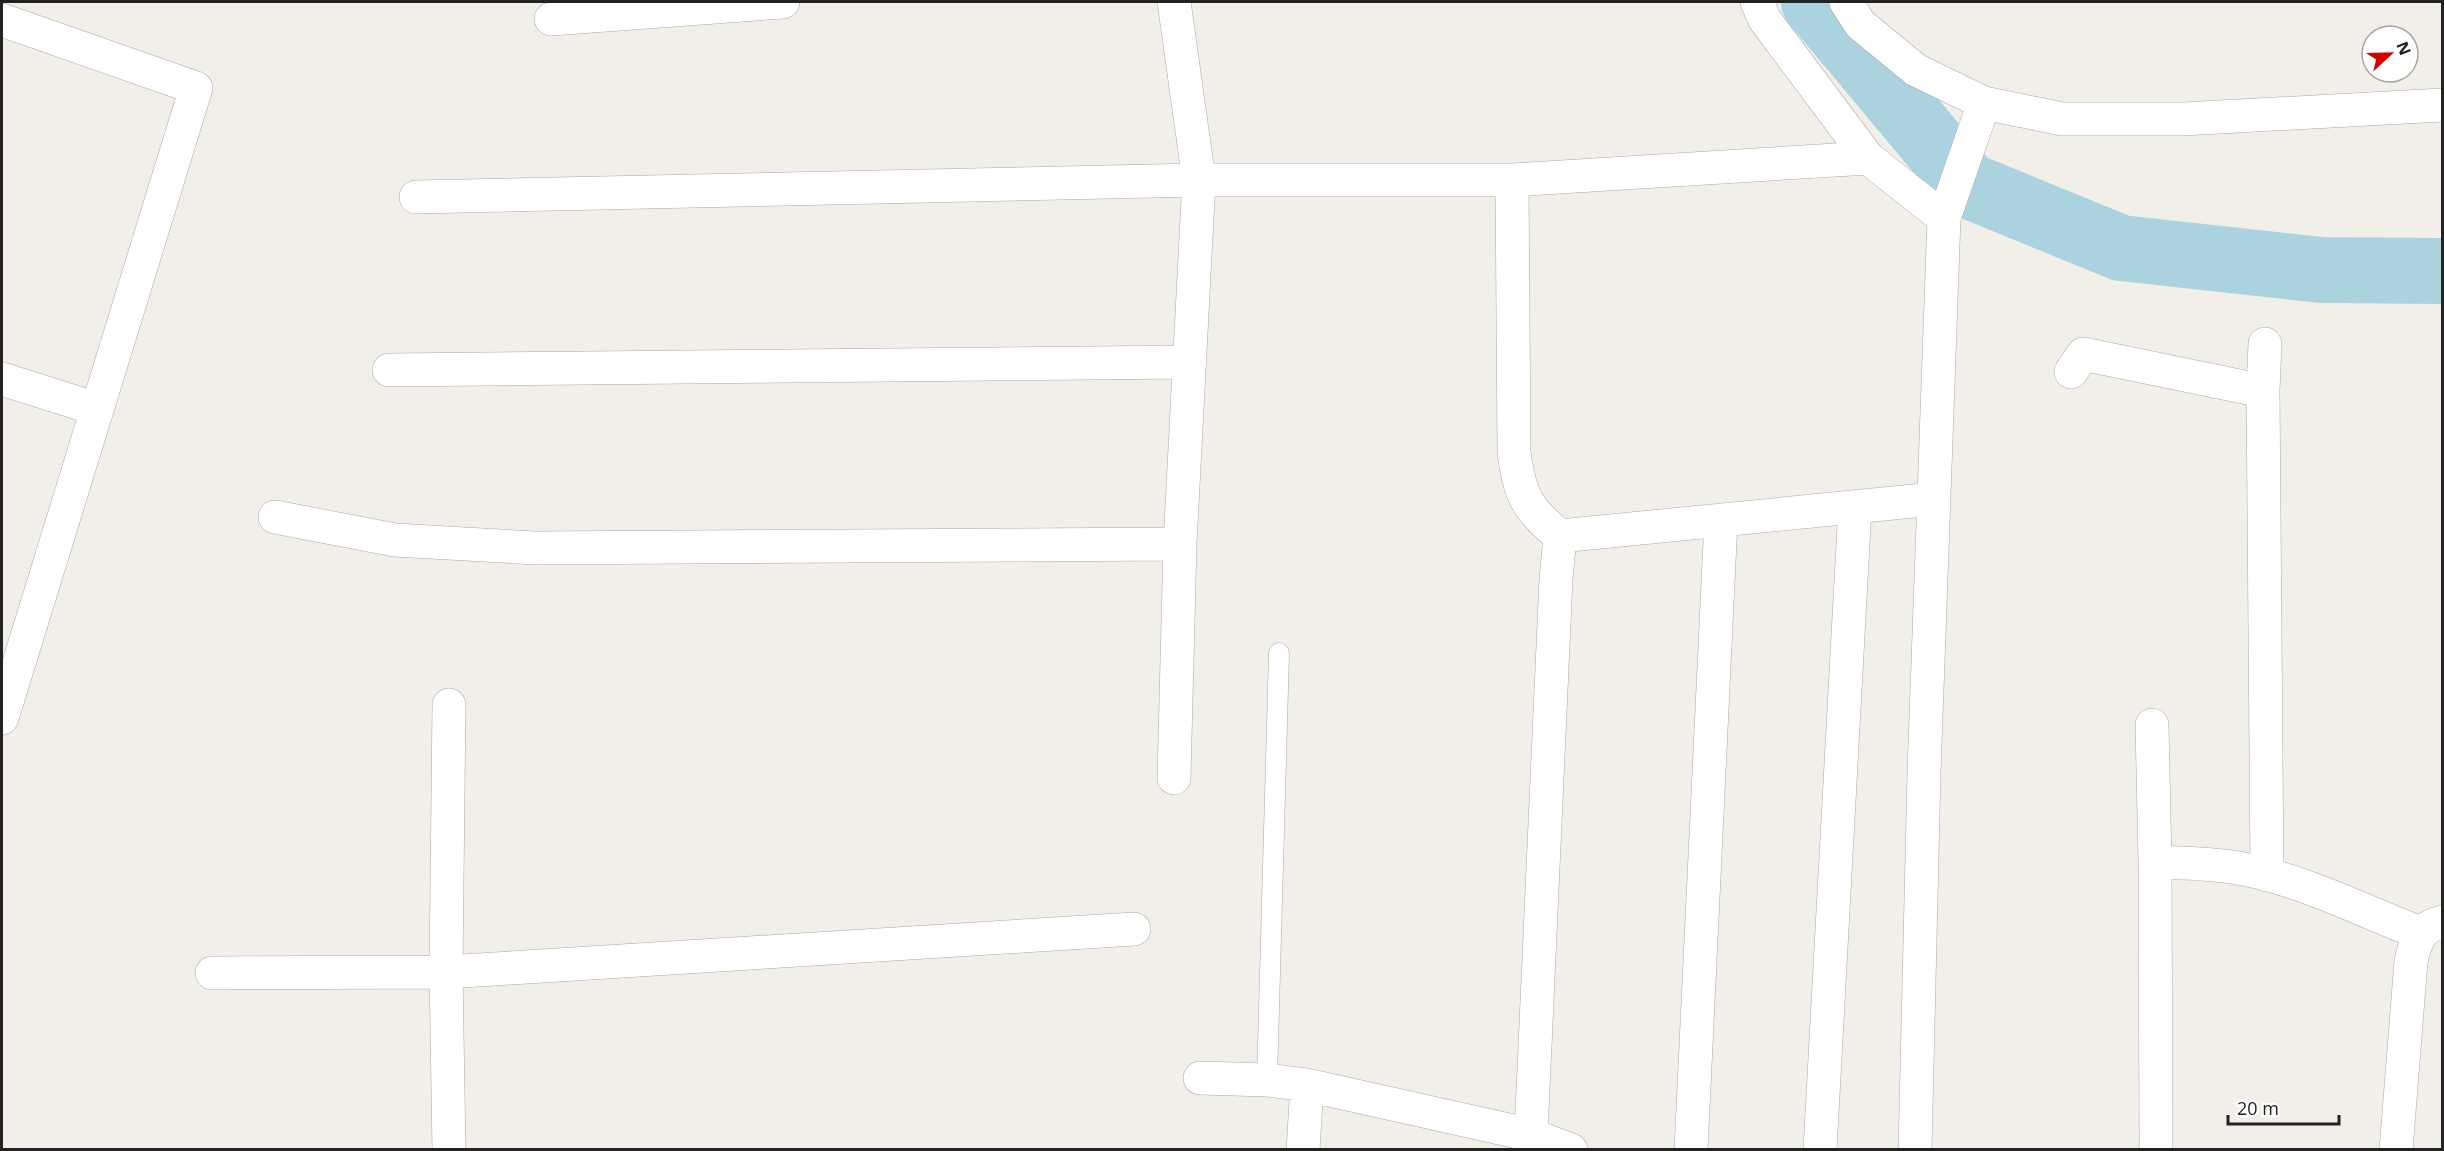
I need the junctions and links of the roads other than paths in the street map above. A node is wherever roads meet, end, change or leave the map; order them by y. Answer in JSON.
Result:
{"nodes":[{"id":1,"x":783,"y":2,"type":"edge"},
{"id":2,"x":1174,"y":2,"type":"edge"},
{"id":3,"x":1757,"y":2,"type":"edge"},
{"id":4,"x":1846,"y":2,"type":"edge"},
{"id":5,"x":551,"y":19,"type":"dead end"},
{"id":6,"x":2,"y":21,"type":"edge"},
{"id":7,"x":1984,"y":103,"type":"junction"},
{"id":8,"x":2442,"y":105,"type":"edge"},
{"id":9,"x":1868,"y":159,"type":"junction"},
{"id":10,"x":1199,"y":180,"type":"junction"},
{"id":11,"x":1512,"y":180,"type":"junction"},
{"id":12,"x":416,"y":197,"type":"dead end"},
{"id":13,"x":1944,"y":218,"type":"junction"},
{"id":14,"x":2265,"y":344,"type":"dead end"},
{"id":15,"x":1189,"y":362,"type":"junction"},
{"id":16,"x":389,"y":370,"type":"dead end"},
{"id":17,"x":2071,"y":372,"type":"dead end"},
{"id":18,"x":2,"y":379,"type":"edge"},
{"id":19,"x":2263,"y":391,"type":"junction"},
{"id":20,"x":97,"y":409,"type":"junction"},
{"id":21,"x":1934,"y":499,"type":"junction"},
{"id":22,"x":1855,"y":507,"type":"junction"},
{"id":23,"x":275,"y":517,"type":"dead end"},
{"id":24,"x":1721,"y":520,"type":"junction"},
{"id":25,"x":1560,"y":536,"type":"junction"},
{"id":26,"x":1180,"y":544,"type":"junction"},
{"id":27,"x":1279,"y":653,"type":"dead end"},
{"id":28,"x":449,"y":705,"type":"dead end"},
{"id":29,"x":2,"y":718,"type":"edge"},
{"id":30,"x":2152,"y":725,"type":"dead end"},
{"id":31,"x":1174,"y":778,"type":"dead end"},
{"id":32,"x":2155,"y":862,"type":"junction"},
{"id":33,"x":2267,"y":874,"type":"junction"},
{"id":34,"x":2431,"y":928,"type":"edge"},
{"id":35,"x":1134,"y":929,"type":"dead end"},
{"id":36,"x":446,"y":972,"type":"junction"},
{"id":37,"x":212,"y":973,"type":"dead end"},
{"id":38,"x":1200,"y":1078,"type":"dead end"},
{"id":39,"x":1267,"y":1080,"type":"junction"},
{"id":40,"x":1307,"y":1085,"type":"junction"},
{"id":41,"x":1531,"y":1135,"type":"junction"},
{"id":42,"x":449,"y":1149,"type":"edge"},
{"id":43,"x":1303,"y":1149,"type":"edge"},
{"id":44,"x":1571,"y":1149,"type":"edge"},
{"id":45,"x":1690,"y":1149,"type":"edge"},
{"id":46,"x":1820,"y":1149,"type":"edge"},
{"id":47,"x":1915,"y":1149,"type":"edge"},
{"id":48,"x":2156,"y":1149,"type":"edge"},
{"id":49,"x":2396,"y":1149,"type":"edge"}],
"edges":[{"from":1,"to":5,"type":"street"},
{"from":2,"to":10,"type":"street"},
{"from":3,"to":9,"type":"street"},
{"from":4,"to":7,"type":"street"},
{"from":6,"to":20,"type":"street"},
{"from":7,"to":8,"type":"street"},
{"from":7,"to":13,"type":"street"},
{"from":9,"to":11,"type":"street"},
{"from":9,"to":13,"type":"street"},
{"from":10,"to":11,"type":"street"},
{"from":10,"to":12,"type":"street"},
{"from":10,"to":15,"type":"street"},
{"from":11,"to":25,"type":"street"},
{"from":13,"to":21,"type":"street"},
{"from":14,"to":19,"type":"street"},
{"from":15,"to":16,"type":"street"},
{"from":15,"to":26,"type":"street"},
{"from":17,"to":19,"type":"street"},
{"from":18,"to":20,"type":"street"},
{"from":19,"to":33,"type":"street"},
{"from":20,"to":29,"type":"street"},
{"from":21,"to":22,"type":"street"},
{"from":21,"to":47,"type":"street"},
{"from":22,"to":24,"type":"street"},
{"from":22,"to":46,"type":"street"},
{"from":23,"to":26,"type":"street"},
{"from":24,"to":25,"type":"street"},
{"from":24,"to":45,"type":"street"},
{"from":25,"to":41,"type":"street"},
{"from":26,"to":31,"type":"street"},
{"from":27,"to":39,"type":"lane"},
{"from":28,"to":36,"type":"street"},
{"from":30,"to":32,"type":"street"},
{"from":32,"to":33,"type":"street"},
{"from":32,"to":48,"type":"street"},
{"from":33,"to":34,"type":"street"},
{"from":34,"to":49,"type":"street"},
{"from":35,"to":36,"type":"street"},
{"from":36,"to":37,"type":"street"},
{"from":36,"to":42,"type":"street"},
{"from":38,"to":39,"type":"street"},
{"from":39,"to":40,"type":"street"},
{"from":40,"to":41,"type":"street"},
{"from":40,"to":43,"type":"street"},
{"from":41,"to":44,"type":"street"}]}
